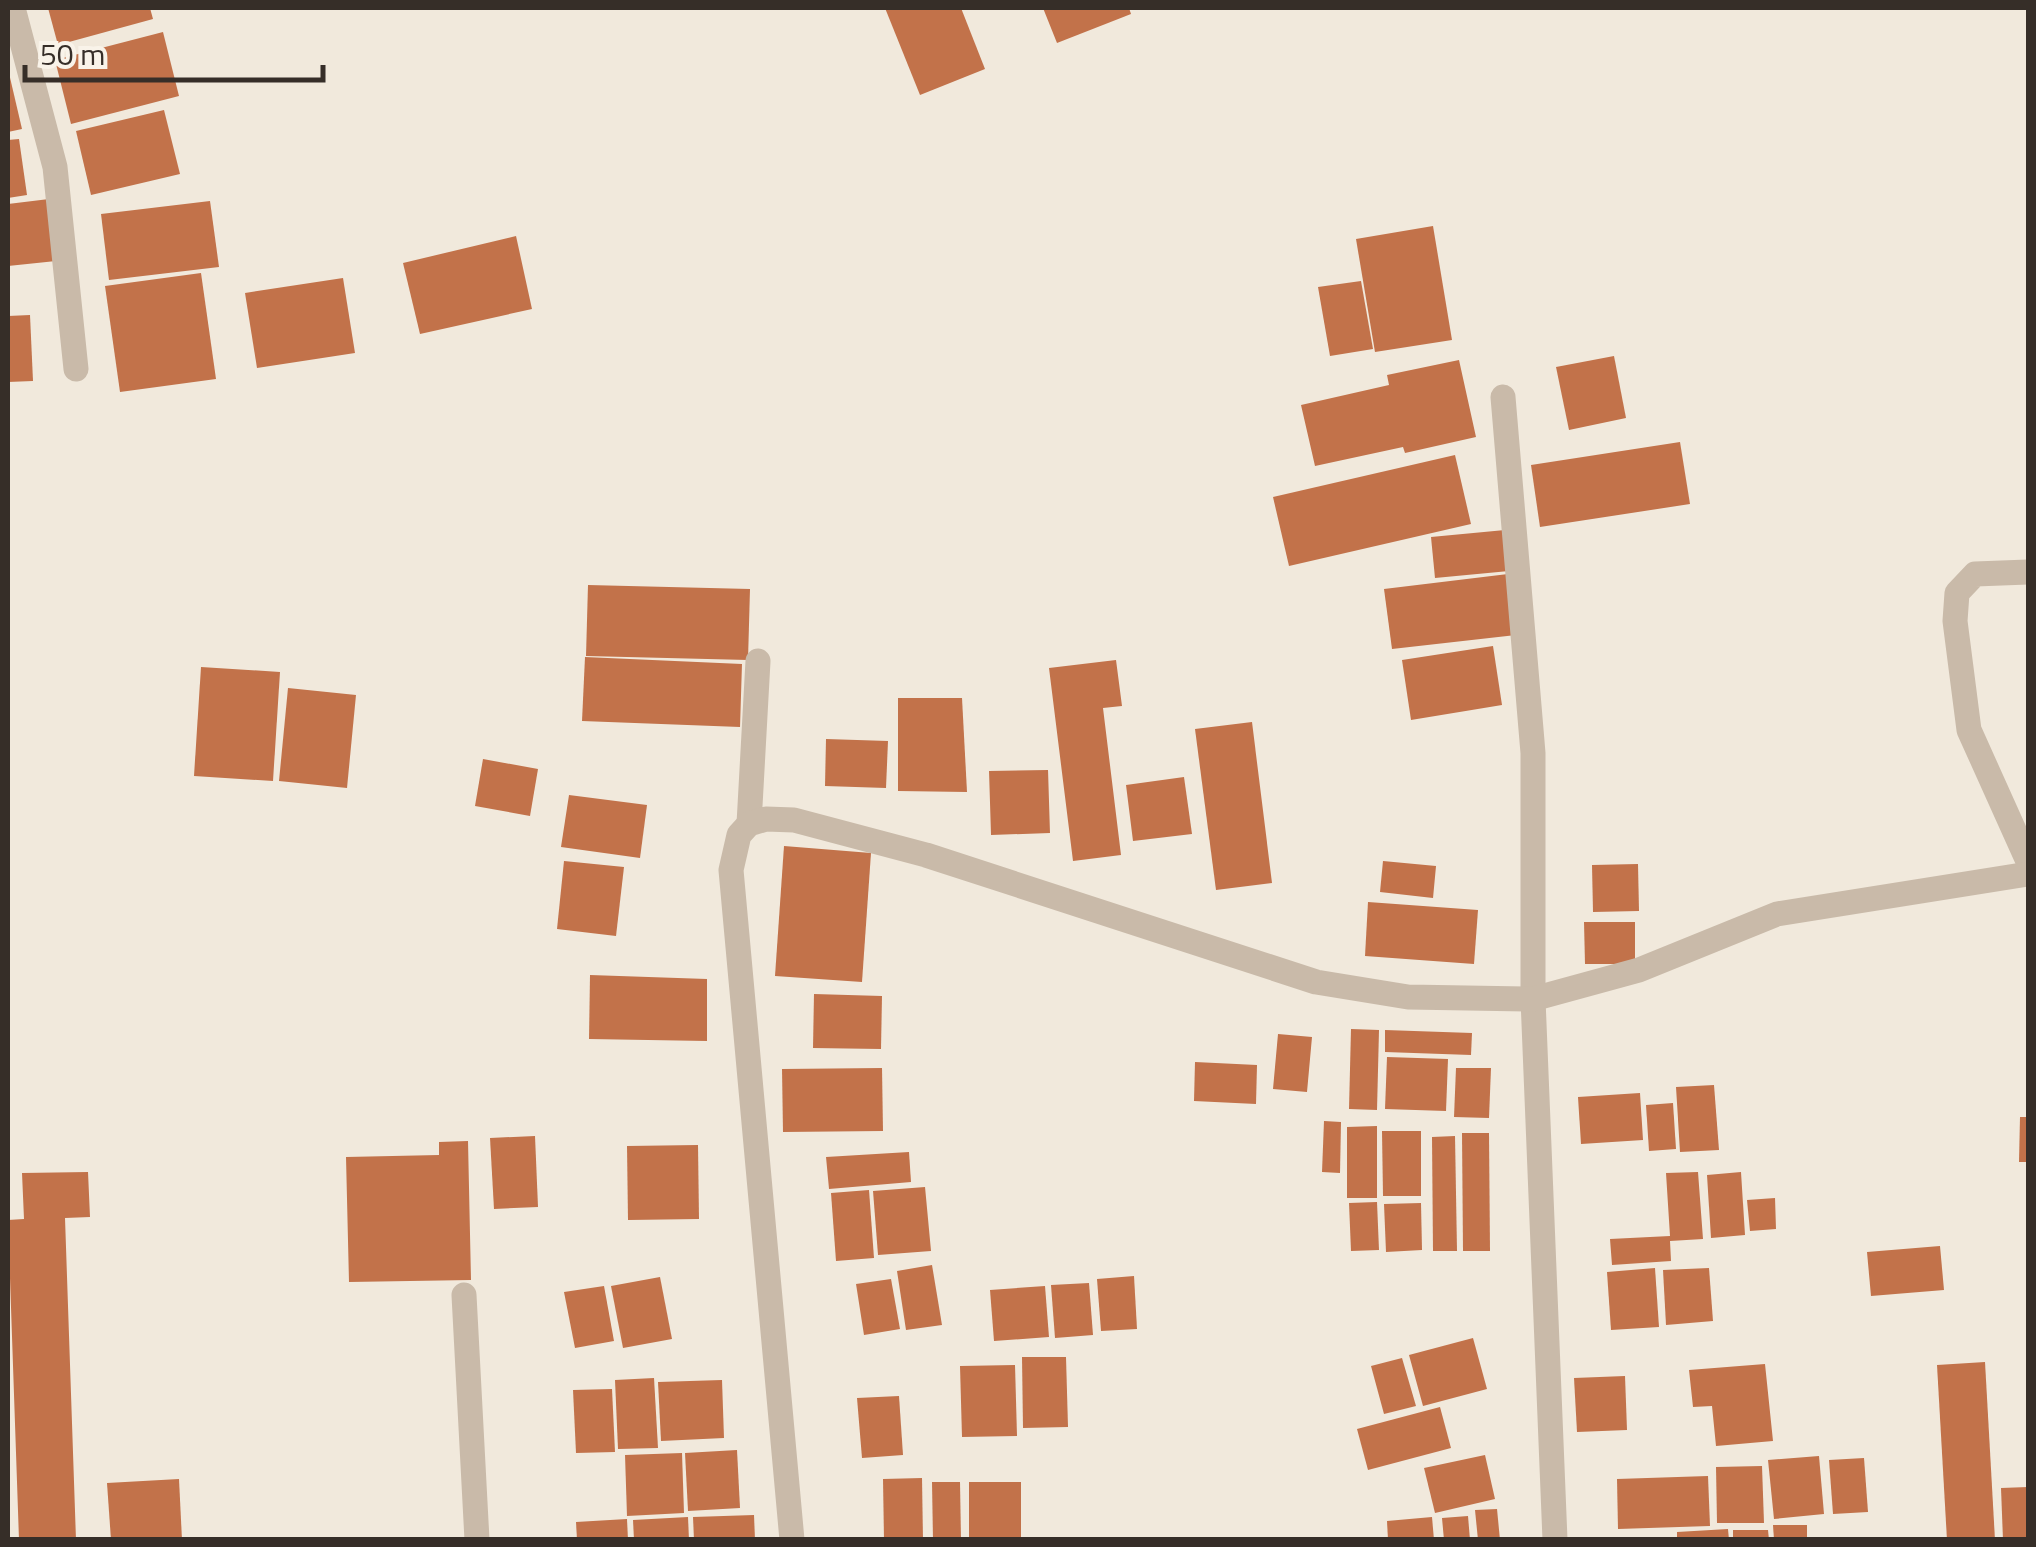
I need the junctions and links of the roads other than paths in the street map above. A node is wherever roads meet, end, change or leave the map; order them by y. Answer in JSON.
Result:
{"nodes":[{"id":1,"x":13,"y":8,"type":"edge"},
{"id":2,"x":76,"y":369,"type":"dead end"},
{"id":3,"x":1503,"y":397,"type":"dead end"},
{"id":4,"x":2028,"y":572,"type":"edge"},
{"id":5,"x":758,"y":661,"type":"dead end"},
{"id":6,"x":749,"y":824,"type":"junction"},
{"id":7,"x":2028,"y":860,"type":"edge"},
{"id":8,"x":2028,"y":874,"type":"edge"},
{"id":9,"x":1533,"y":999,"type":"junction"},
{"id":10,"x":464,"y":1295,"type":"dead end"},
{"id":11,"x":477,"y":1540,"type":"edge"},
{"id":12,"x":792,"y":1540,"type":"edge"},
{"id":13,"x":1555,"y":1540,"type":"edge"}],
"edges":[{"from":1,"to":2,"type":"street"},
{"from":3,"to":9,"type":"street"},
{"from":4,"to":7,"type":"street"},
{"from":5,"to":6,"type":"street"},
{"from":6,"to":9,"type":"street"},
{"from":6,"to":12,"type":"street"},
{"from":8,"to":9,"type":"street"},
{"from":9,"to":13,"type":"street"},
{"from":10,"to":11,"type":"street"}]}
